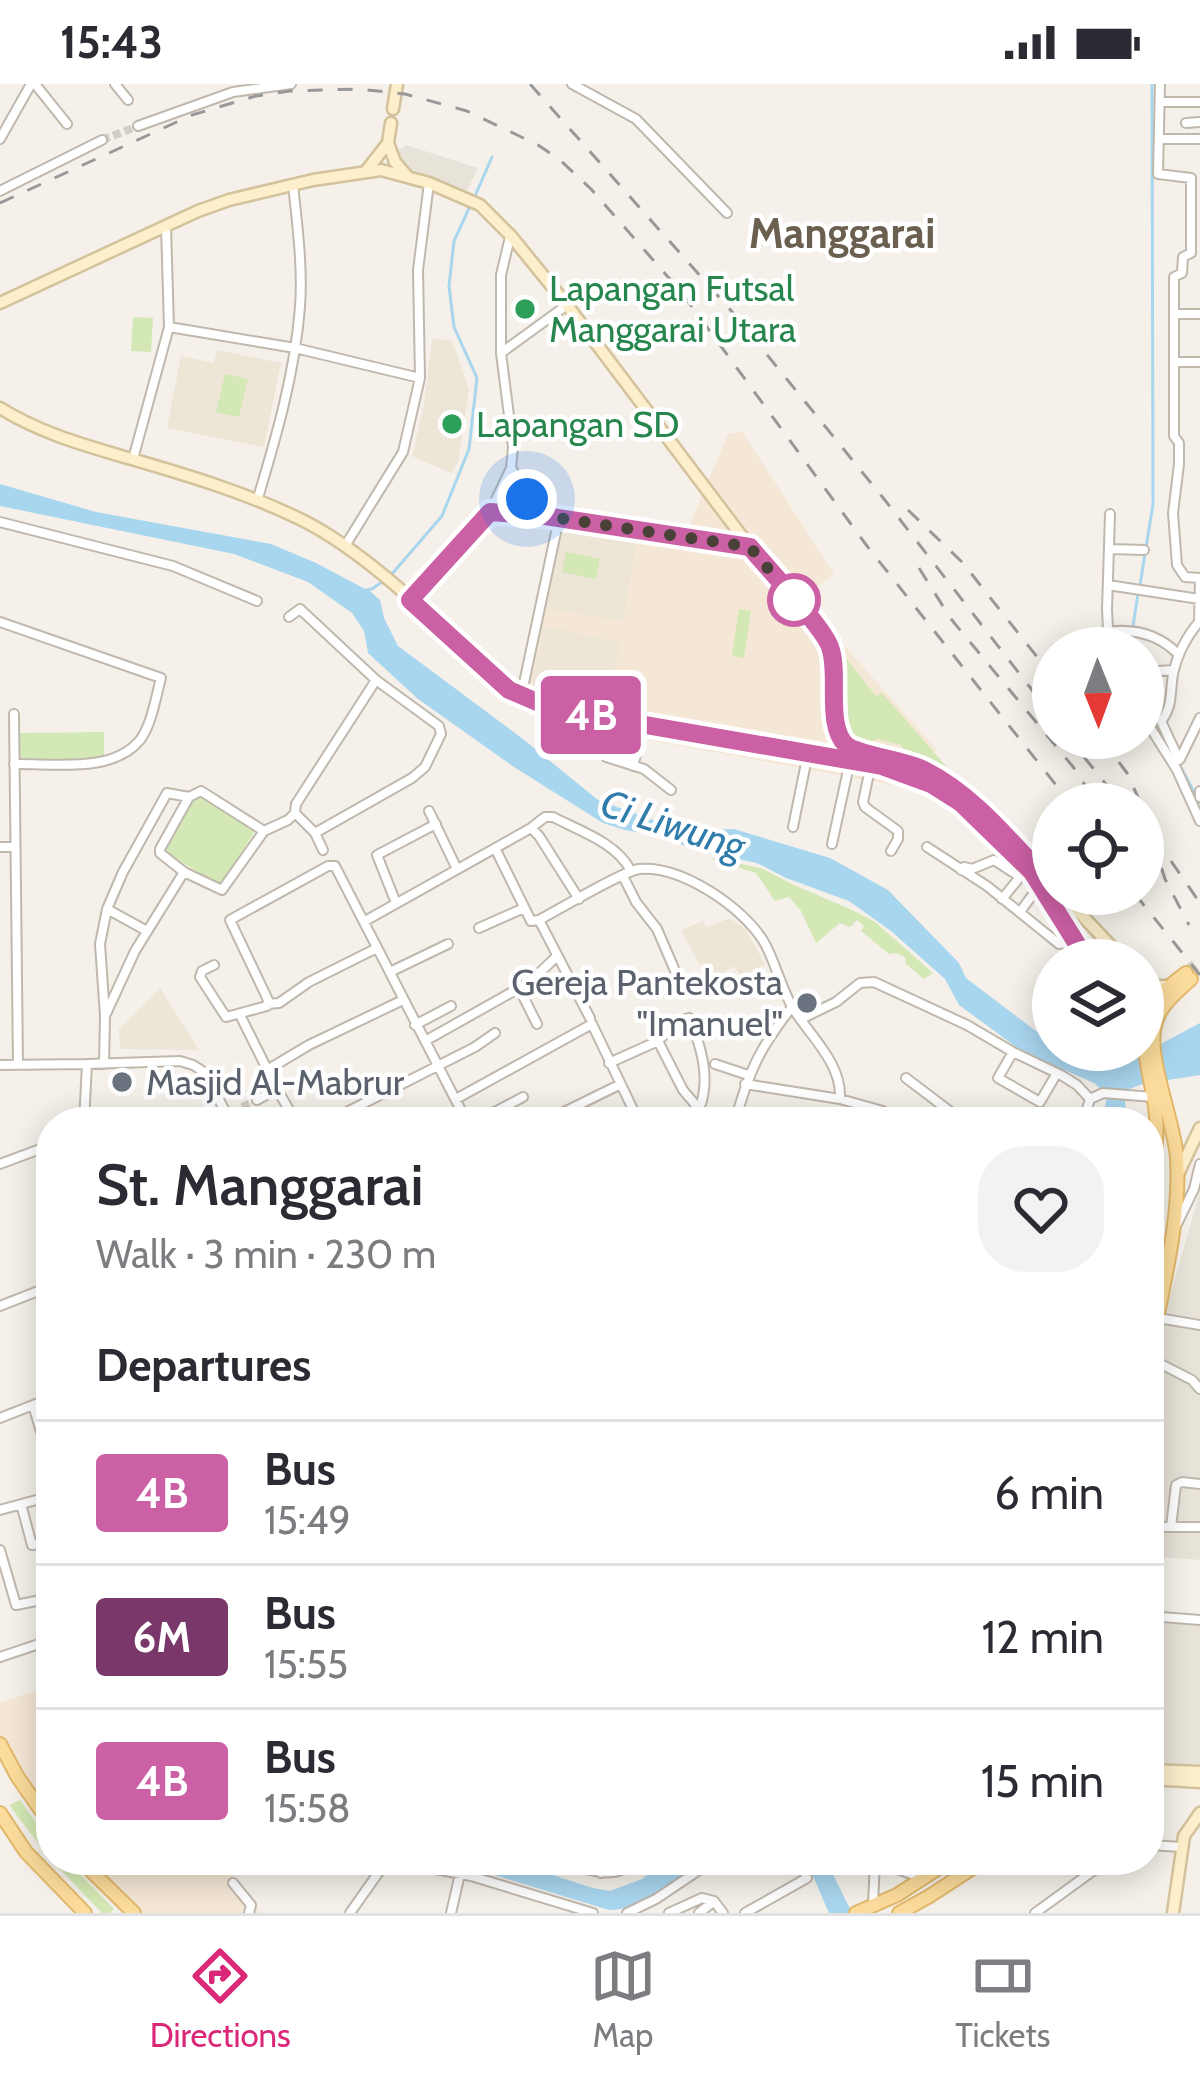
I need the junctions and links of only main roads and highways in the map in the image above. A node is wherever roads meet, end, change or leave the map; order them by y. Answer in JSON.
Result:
{"nodes":[{"id":1,"x":1164,"y":992,"type":"edge"},
{"id":2,"x":1164,"y":1006,"type":"edge"},
{"id":3,"x":1153,"y":1071,"type":"edge"},
{"id":4,"x":1157,"y":1094,"type":"junction"},
{"id":5,"x":1157,"y":1107,"type":"edge"},
{"id":6,"x":1162,"y":1107,"type":"edge"},
{"id":7,"x":1164,"y":1113,"type":"edge"},
{"id":8,"x":1164,"y":1254,"type":"edge"},
{"id":9,"x":1169,"y":1254,"type":"junction"},
{"id":10,"x":1164,"y":1262,"type":"edge"},
{"id":11,"x":0,"y":1744,"type":"edge"},
{"id":12,"x":36,"y":1803,"type":"edge"},
{"id":13,"x":0,"y":1813,"type":"edge"},
{"id":14,"x":36,"y":1862,"type":"edge"},
{"id":15,"x":48,"y":1875,"type":"edge"},
{"id":16,"x":95,"y":1875,"type":"edge"},
{"id":17,"x":928,"y":1875,"type":"edge"},
{"id":18,"x":961,"y":1875,"type":"edge"},
{"id":19,"x":864,"y":1909,"type":"edge"},
{"id":20,"x":902,"y":1912,"type":"edge"},
{"id":21,"x":85,"y":1913,"type":"edge"},
{"id":22,"x":134,"y":1913,"type":"edge"}],
"edges":[{"from":1,"to":2,"type":"main road"},
{"from":3,"to":4,"type":"main road"},
{"from":4,"to":5,"type":"main road"},
{"from":4,"to":6,"type":"main road"},
{"from":7,"to":9,"type":"main road"},
{"from":8,"to":9,"type":"main road"},
{"from":9,"to":10,"type":"main road"},
{"from":11,"to":12,"type":"main road"},
{"from":13,"to":14,"type":"main road"},
{"from":15,"to":21,"type":"main road"},
{"from":16,"to":22,"type":"main road"},
{"from":17,"to":19,"type":"main road"},
{"from":18,"to":20,"type":"main road"}]}
